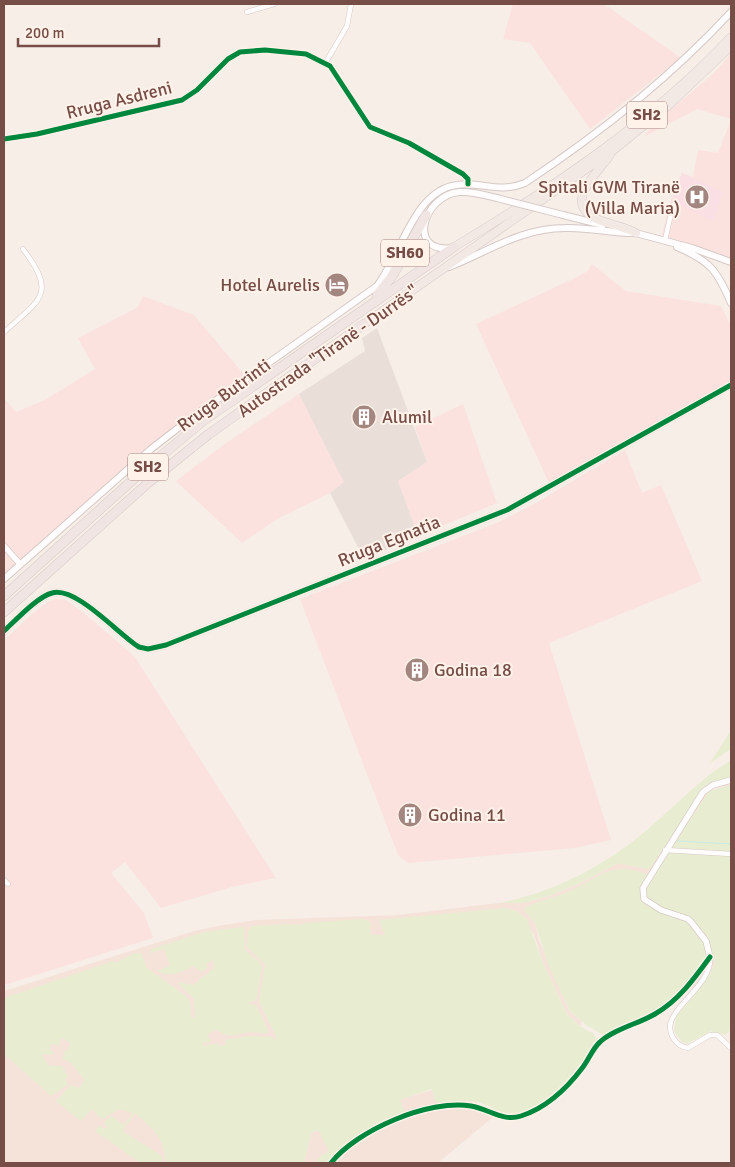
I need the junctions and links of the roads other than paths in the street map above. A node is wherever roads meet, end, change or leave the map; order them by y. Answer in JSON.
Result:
{"nodes":[{"id":1,"x":274,"y":4,"type":"edge"},
{"id":2,"x":351,"y":4,"type":"edge"},
{"id":3,"x":246,"y":12,"type":"dead end"},
{"id":4,"x":731,"y":12,"type":"edge"},
{"id":5,"x":731,"y":37,"type":"edge"},
{"id":6,"x":731,"y":46,"type":"edge"},
{"id":7,"x":326,"y":62,"type":"junction"},
{"id":8,"x":4,"y":139,"type":"edge"},
{"id":9,"x":615,"y":149,"type":"junction"},
{"id":10,"x":468,"y":184,"type":"junction"},
{"id":11,"x":673,"y":205,"type":"dead end"},
{"id":12,"x":426,"y":215,"type":"junction"},
{"id":13,"x":636,"y":233,"type":"junction"},
{"id":14,"x":665,"y":240,"type":"junction"},
{"id":15,"x":454,"y":247,"type":"junction"},
{"id":16,"x":23,"y":249,"type":"dead end"},
{"id":17,"x":731,"y":262,"type":"edge"},
{"id":18,"x":446,"y":268,"type":"junction"},
{"id":19,"x":380,"y":288,"type":"junction"},
{"id":20,"x":371,"y":303,"type":"junction"},
{"id":21,"x":731,"y":303,"type":"edge"},
{"id":22,"x":364,"y":324,"type":"joint"},
{"id":23,"x":4,"y":332,"type":"edge"},
{"id":24,"x":731,"y":385,"type":"edge"},
{"id":25,"x":4,"y":546,"type":"edge"},
{"id":26,"x":20,"y":564,"type":"junction"},
{"id":27,"x":4,"y":579,"type":"edge"},
{"id":28,"x":4,"y":596,"type":"edge"},
{"id":29,"x":4,"y":612,"type":"edge"},
{"id":30,"x":4,"y":631,"type":"edge"},
{"id":31,"x":731,"y":780,"type":"edge"},
{"id":32,"x":665,"y":850,"type":"junction"},
{"id":33,"x":731,"y":854,"type":"edge"},
{"id":34,"x":710,"y":957,"type":"junction"},
{"id":35,"x":731,"y":1048,"type":"edge"},
{"id":36,"x":331,"y":1163,"type":"edge"}],
"edges":[{"from":1,"to":3,"type":"street"},
{"from":2,"to":7,"type":"street"},
{"from":4,"to":10,"type":"main road"},
{"from":5,"to":15,"type":"highway","name":"Autostrada \"Tiranë - Durrës\"","number":"SH2"},
{"from":6,"to":9,"type":"highway","name":"Autostrada \"Tiranë - Durrës\"","number":"SH2"},
{"from":7,"to":8,"type":"street","name":"Rruga Asdreni"},
{"from":7,"to":10,"type":"street"},
{"from":9,"to":13,"type":"highway"},
{"from":9,"to":18,"type":"highway","name":"Autostrada \"Tiranë - Durrës\"","number":"SH2"},
{"from":10,"to":19,"type":"main road"},
{"from":11,"to":14,"type":"street"},
{"from":12,"to":13,"type":"main road","number":"SH60","bridge":true},
{"from":12,"to":15,"type":"main road"},
{"from":12,"to":19,"type":"highway","number":"SH60"},
{"from":13,"to":14,"type":"main road","number":"SH60"},
{"from":13,"to":18,"type":"main road"},
{"from":14,"to":17,"type":"main road","number":"SH60"},
{"from":14,"to":21,"type":"main road"},
{"from":15,"to":20,"type":"highway","name":"Autostrada \"Tiranë - Durrës\"","number":"SH2"},
{"from":16,"to":23,"type":"street"},
{"from":18,"to":22,"type":"highway","name":"Autostrada \"Tiranë - Durrës\"","number":"SH2"},
{"from":19,"to":20,"type":"highway"},
{"from":19,"to":26,"type":"main road","name":"Rruga Butrinti"},
{"from":20,"to":28,"type":"highway","name":"Autostrada \"Tiranë - Durrës\"","number":"SH2"},
{"from":22,"to":29,"type":"highway","name":"Autostrada \"Tiranë - Durrës\"","number":"SH2"},
{"from":24,"to":30,"type":"main road","name":"Rruga Egnatia"},
{"from":25,"to":26,"type":"street"},
{"from":26,"to":27,"type":"main road","name":"Rruga Butrinti"},
{"from":31,"to":32,"type":"street"},
{"from":32,"to":33,"type":"street"},
{"from":32,"to":34,"type":"street"},
{"from":34,"to":35,"type":"street"},
{"from":34,"to":36,"type":"street"}]}
